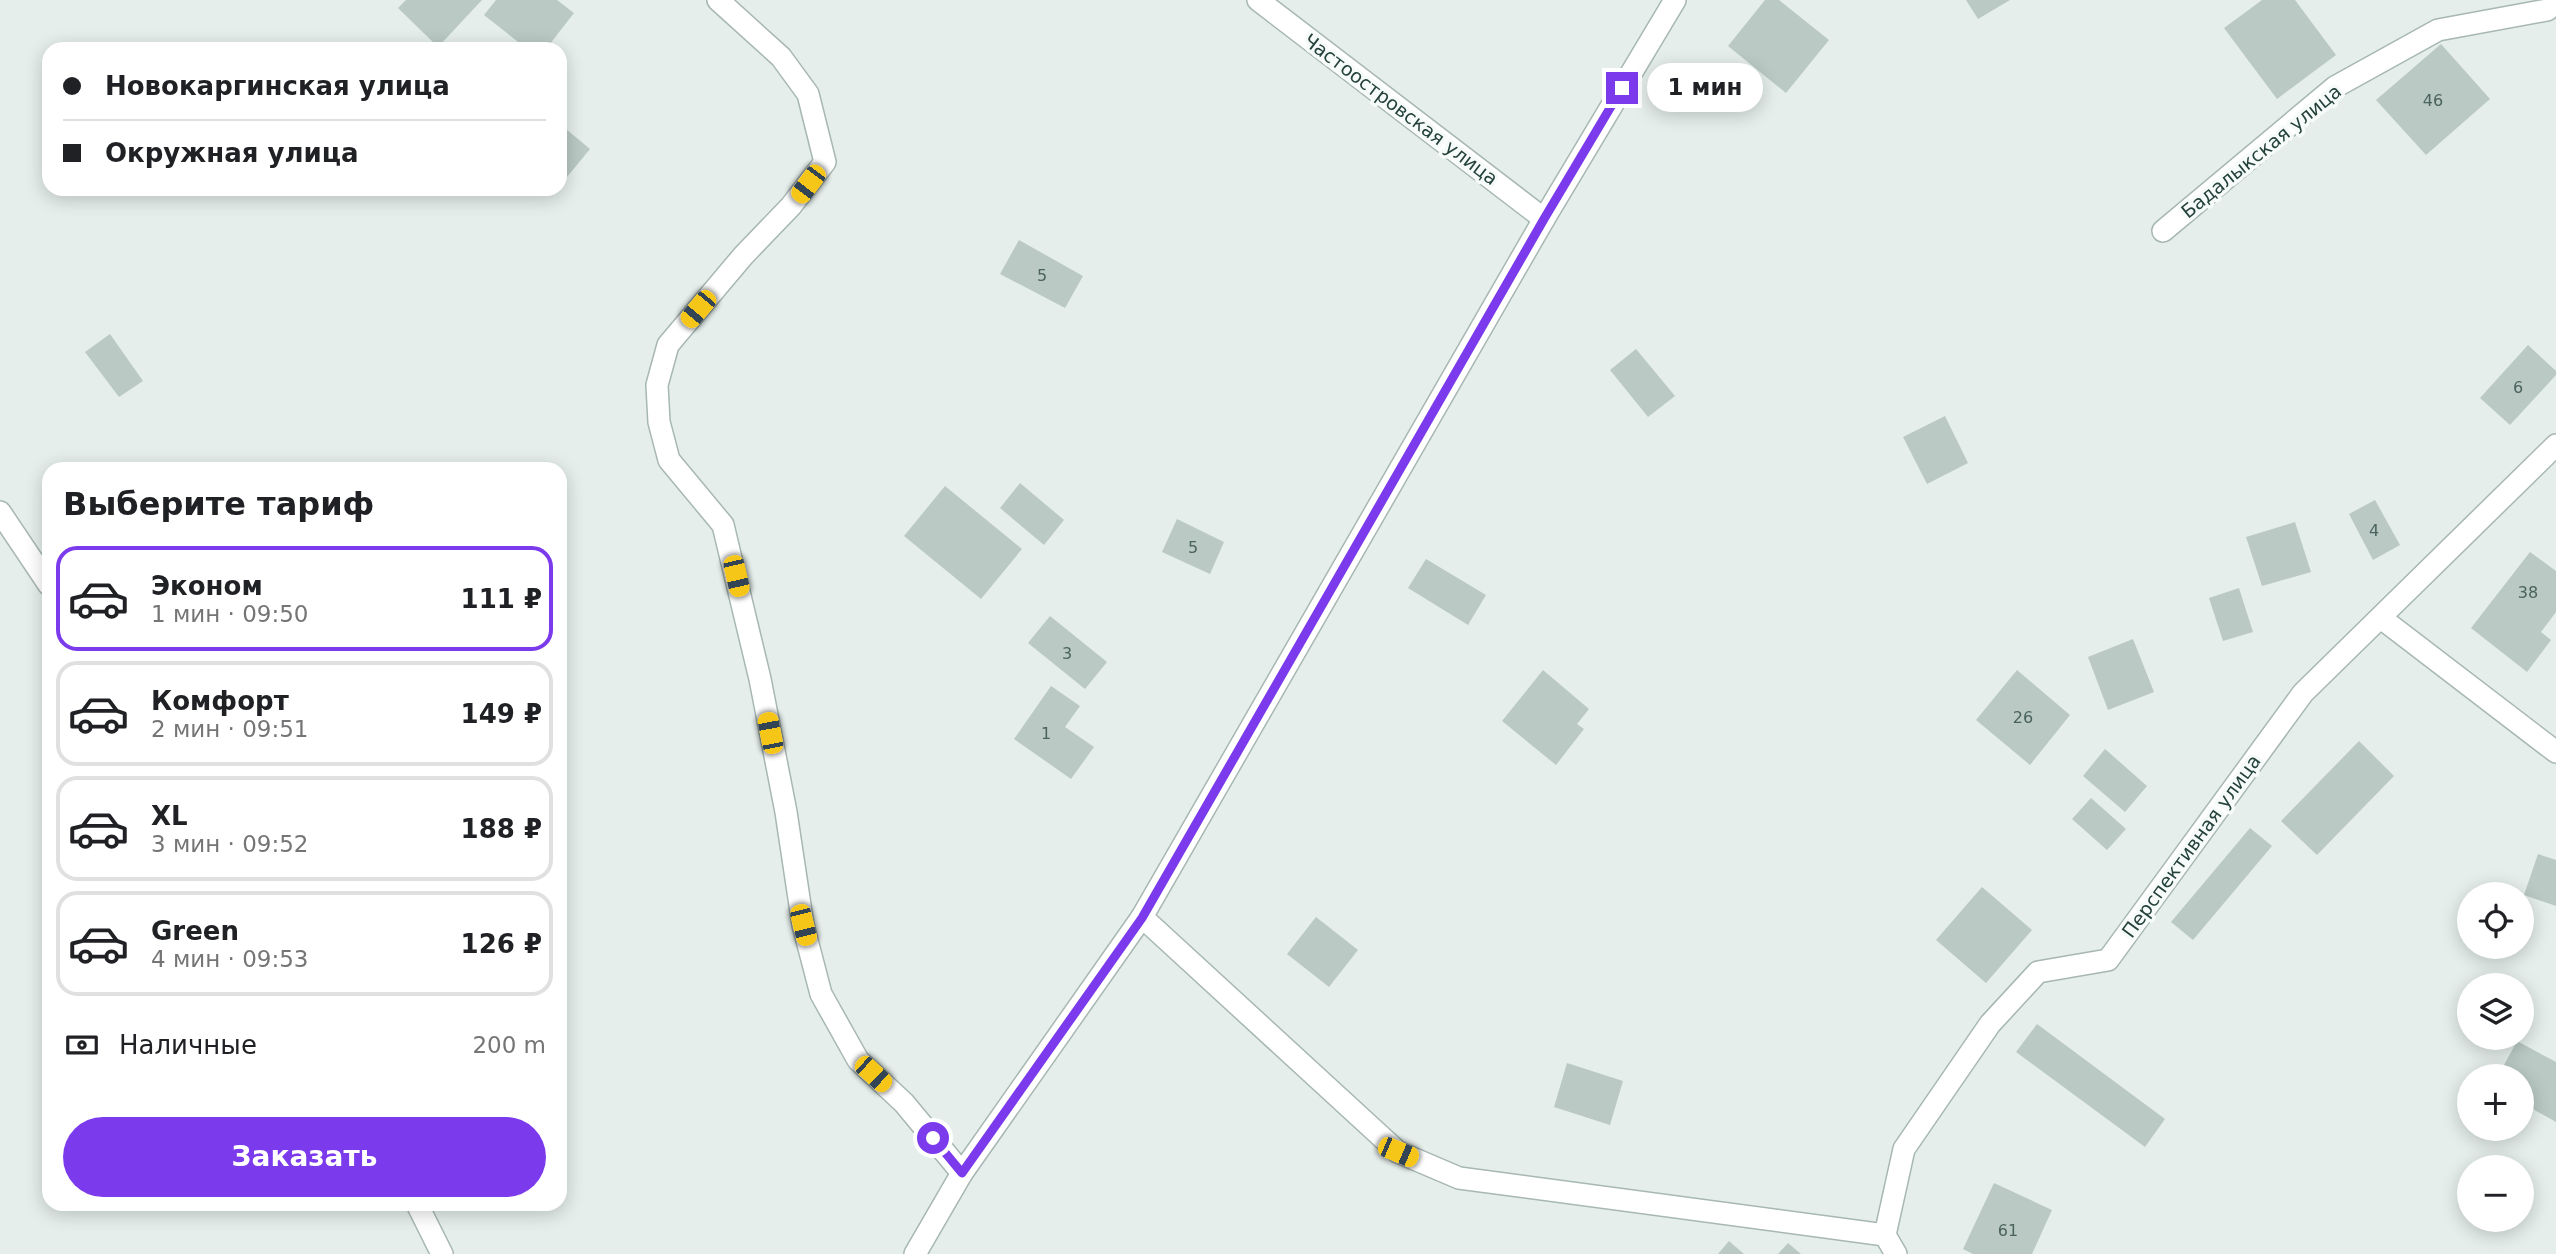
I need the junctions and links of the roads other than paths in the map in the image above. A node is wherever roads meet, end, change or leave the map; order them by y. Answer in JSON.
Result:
{"nodes":[{"id":1,"x":718,"y":0,"type":"edge"},
{"id":2,"x":1258,"y":0,"type":"edge"},
{"id":3,"x":1675,"y":0,"type":"edge"},
{"id":4,"x":2556,"y":3,"type":"edge"},
{"id":5,"x":1544,"y":219,"type":"junction"},
{"id":6,"x":2163,"y":231,"type":"dead end"},
{"id":7,"x":2556,"y":445,"type":"edge"},
{"id":8,"x":0,"y":512,"type":"edge"},
{"id":9,"x":42,"y":575,"type":"edge"},
{"id":10,"x":2381,"y":618,"type":"junction"},
{"id":11,"x":2556,"y":752,"type":"edge"},
{"id":12,"x":1142,"y":918,"type":"junction"},
{"id":13,"x":962,"y":1173,"type":"junction"},
{"id":14,"x":420,"y":1211,"type":"edge"},
{"id":15,"x":1891,"y":1245,"type":"edge"},
{"id":16,"x":442,"y":1254,"type":"edge"},
{"id":17,"x":915,"y":1254,"type":"edge"}],
"edges":[{"from":1,"to":13,"type":"street"},
{"from":2,"to":5,"type":"street","name":"Частоостровская улица"},
{"from":3,"to":5,"type":"street"},
{"from":4,"to":6,"type":"street","name":"Бадалыкская улица"},
{"from":5,"to":12,"type":"street"},
{"from":7,"to":10,"type":"street","name":"Перспективная улица"},
{"from":8,"to":9,"type":"street"},
{"from":10,"to":11,"type":"street"},
{"from":10,"to":15,"type":"street","name":"Перспективная улица"},
{"from":12,"to":13,"type":"street"},
{"from":12,"to":15,"type":"street"},
{"from":13,"to":17,"type":"street"},
{"from":14,"to":16,"type":"street"}]}
